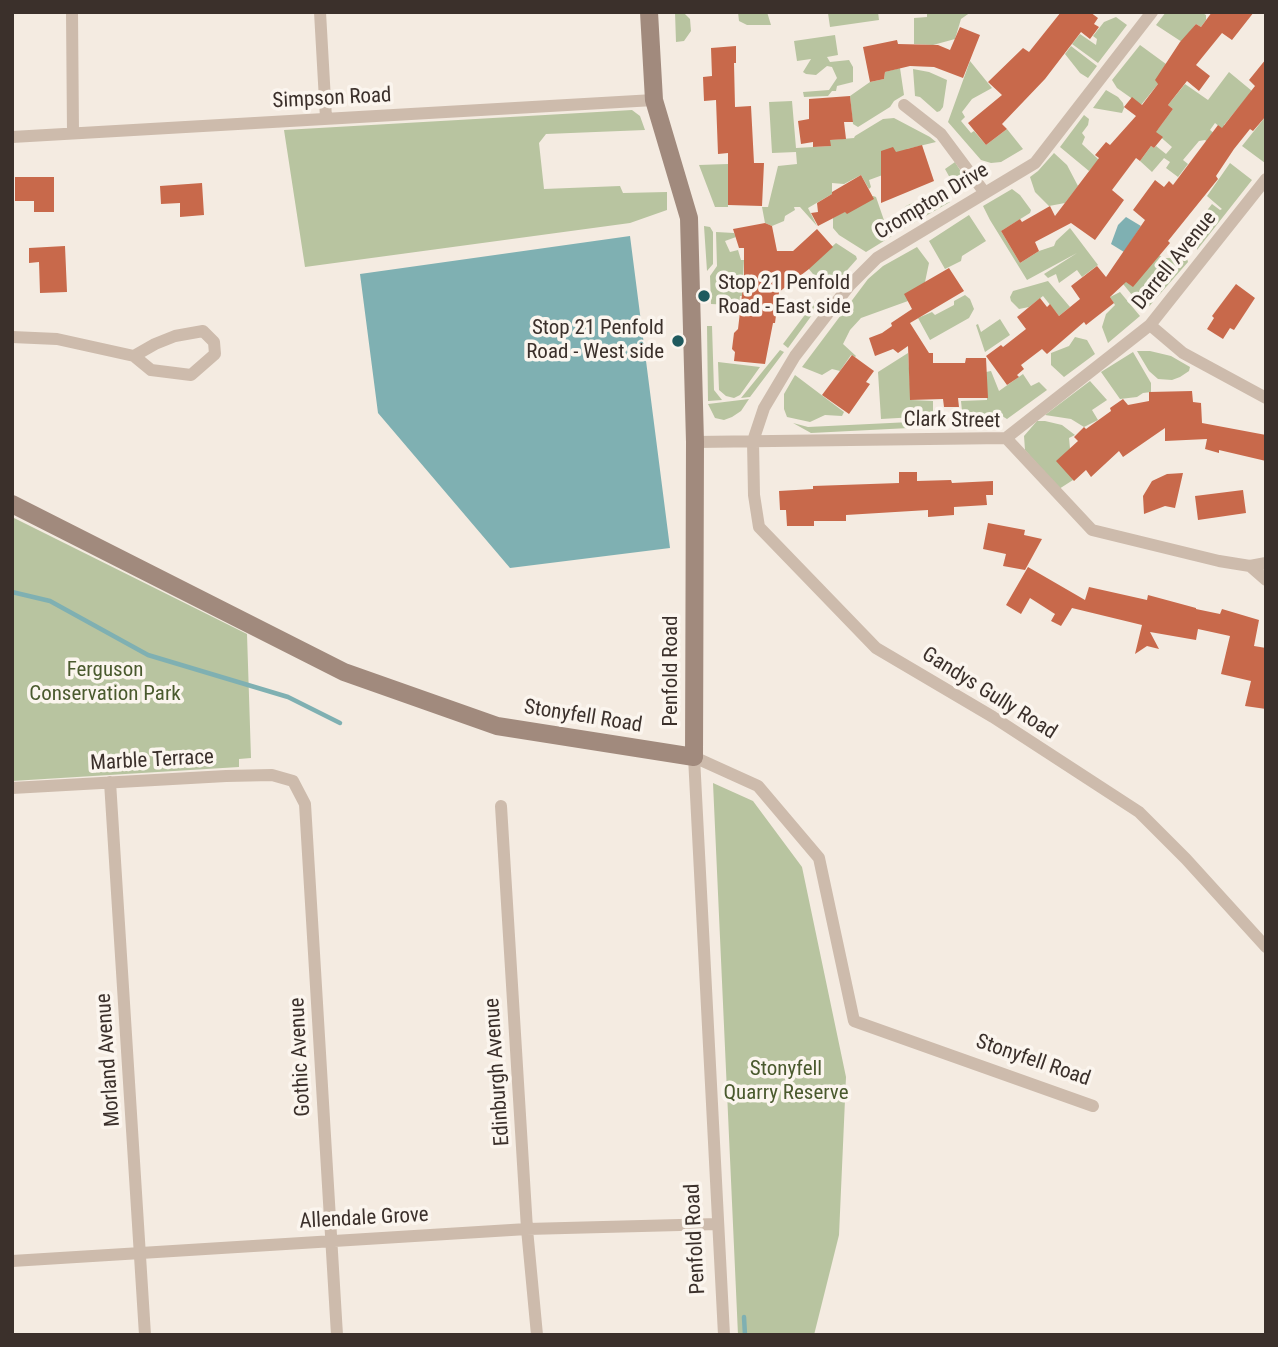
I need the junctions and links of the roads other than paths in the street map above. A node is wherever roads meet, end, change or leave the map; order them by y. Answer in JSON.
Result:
{"nodes":[{"id":1,"x":72,"y":12,"type":"edge"},
{"id":2,"x":320,"y":12,"type":"edge"},
{"id":3,"x":649,"y":12,"type":"edge"},
{"id":4,"x":1152,"y":12,"type":"edge"},
{"id":5,"x":654,"y":100,"type":"junction"},
{"id":6,"x":904,"y":105,"type":"dead end"},
{"id":7,"x":326,"y":118,"type":"junction"},
{"id":8,"x":73,"y":133,"type":"junction"},
{"id":9,"x":12,"y":137,"type":"edge"},
{"id":10,"x":1266,"y":179,"type":"edge"},
{"id":11,"x":985,"y":192,"type":"junction"},
{"id":12,"x":1150,"y":325,"type":"junction"},
{"id":13,"x":12,"y":337,"type":"edge"},
{"id":14,"x":134,"y":356,"type":"junction"},
{"id":15,"x":1266,"y":398,"type":"edge"},
{"id":16,"x":1006,"y":438,"type":"junction"},
{"id":17,"x":753,"y":441,"type":"junction"},
{"id":18,"x":695,"y":442,"type":"junction"},
{"id":19,"x":12,"y":504,"type":"edge"},
{"id":20,"x":1266,"y":563,"type":"edge"},
{"id":21,"x":1250,"y":566,"type":"junction"},
{"id":22,"x":1266,"y":580,"type":"edge"},
{"id":23,"x":694,"y":757,"type":"junction"},
{"id":24,"x":293,"y":781,"type":"joint"},
{"id":25,"x":110,"y":782,"type":"junction"},
{"id":26,"x":12,"y":788,"type":"edge"},
{"id":27,"x":500,"y":806,"type":"dead end"},
{"id":28,"x":1266,"y":947,"type":"edge"},
{"id":29,"x":1093,"y":1106,"type":"dead end"},
{"id":30,"x":718,"y":1224,"type":"junction"},
{"id":31,"x":527,"y":1229,"type":"junction"},
{"id":32,"x":332,"y":1240,"type":"junction"},
{"id":33,"x":140,"y":1252,"type":"junction"},
{"id":34,"x":12,"y":1261,"type":"edge"},
{"id":35,"x":145,"y":1335,"type":"edge"},
{"id":36,"x":337,"y":1335,"type":"edge"},
{"id":37,"x":537,"y":1335,"type":"edge"},
{"id":38,"x":724,"y":1335,"type":"edge"}],
"edges":[{"from":1,"to":8,"type":"street"},
{"from":2,"to":7,"type":"street"},
{"from":3,"to":5,"type":"street","name":"Penfold Road"},
{"from":4,"to":11,"type":"street","name":"Crompton Drive"},
{"from":5,"to":7,"type":"street","name":"Simpson Road"},
{"from":5,"to":18,"type":"street","name":"Penfold Road"},
{"from":6,"to":11,"type":"street"},
{"from":7,"to":8,"type":"street","name":"Simpson Road"},
{"from":8,"to":9,"type":"street","name":"Simpson Road"},
{"from":10,"to":12,"type":"street","name":"Darrell Avenue"},
{"from":11,"to":17,"type":"street","name":"Crompton Drive"},
{"from":12,"to":15,"type":"street"},
{"from":12,"to":16,"type":"street","name":"Darrell Avenue"},
{"from":13,"to":14,"type":"street"},
{"from":14,"to":14,"type":"street"},
{"from":16,"to":17,"type":"street","name":"Clark Street"},
{"from":16,"to":21,"type":"street","name":"Clark Street"},
{"from":17,"to":18,"type":"street","name":"Clark Street"},
{"from":17,"to":28,"type":"street","name":"Gandys Gully Road"},
{"from":18,"to":23,"type":"street","name":"Penfold Road"},
{"from":19,"to":23,"type":"street","name":"Stonyfell Road"},
{"from":20,"to":21,"type":"street","name":"Clark Street"},
{"from":21,"to":22,"type":"street"},
{"from":23,"to":29,"type":"street","name":"Stonyfell Road"},
{"from":23,"to":30,"type":"street","name":"Penfold Road"},
{"from":24,"to":25,"type":"street","name":"Marble Terrace"},
{"from":24,"to":32,"type":"street","name":"Gothic Avenue"},
{"from":25,"to":26,"type":"street","name":"Marble Terrace"},
{"from":25,"to":33,"type":"street","name":"Morland Avenue"},
{"from":27,"to":31,"type":"street","name":"Edinburgh Avenue"},
{"from":30,"to":31,"type":"street","name":"Allendale Grove"},
{"from":30,"to":38,"type":"street","name":"Penfold Road"},
{"from":31,"to":32,"type":"street","name":"Allendale Grove"},
{"from":31,"to":37,"type":"street","name":"Edinburgh Avenue"},
{"from":32,"to":33,"type":"street","name":"Allendale Grove"},
{"from":32,"to":36,"type":"street","name":"Gothic Avenue"},
{"from":33,"to":34,"type":"street","name":"Allendale Grove"},
{"from":33,"to":35,"type":"street","name":"Morland Avenue"}]}
